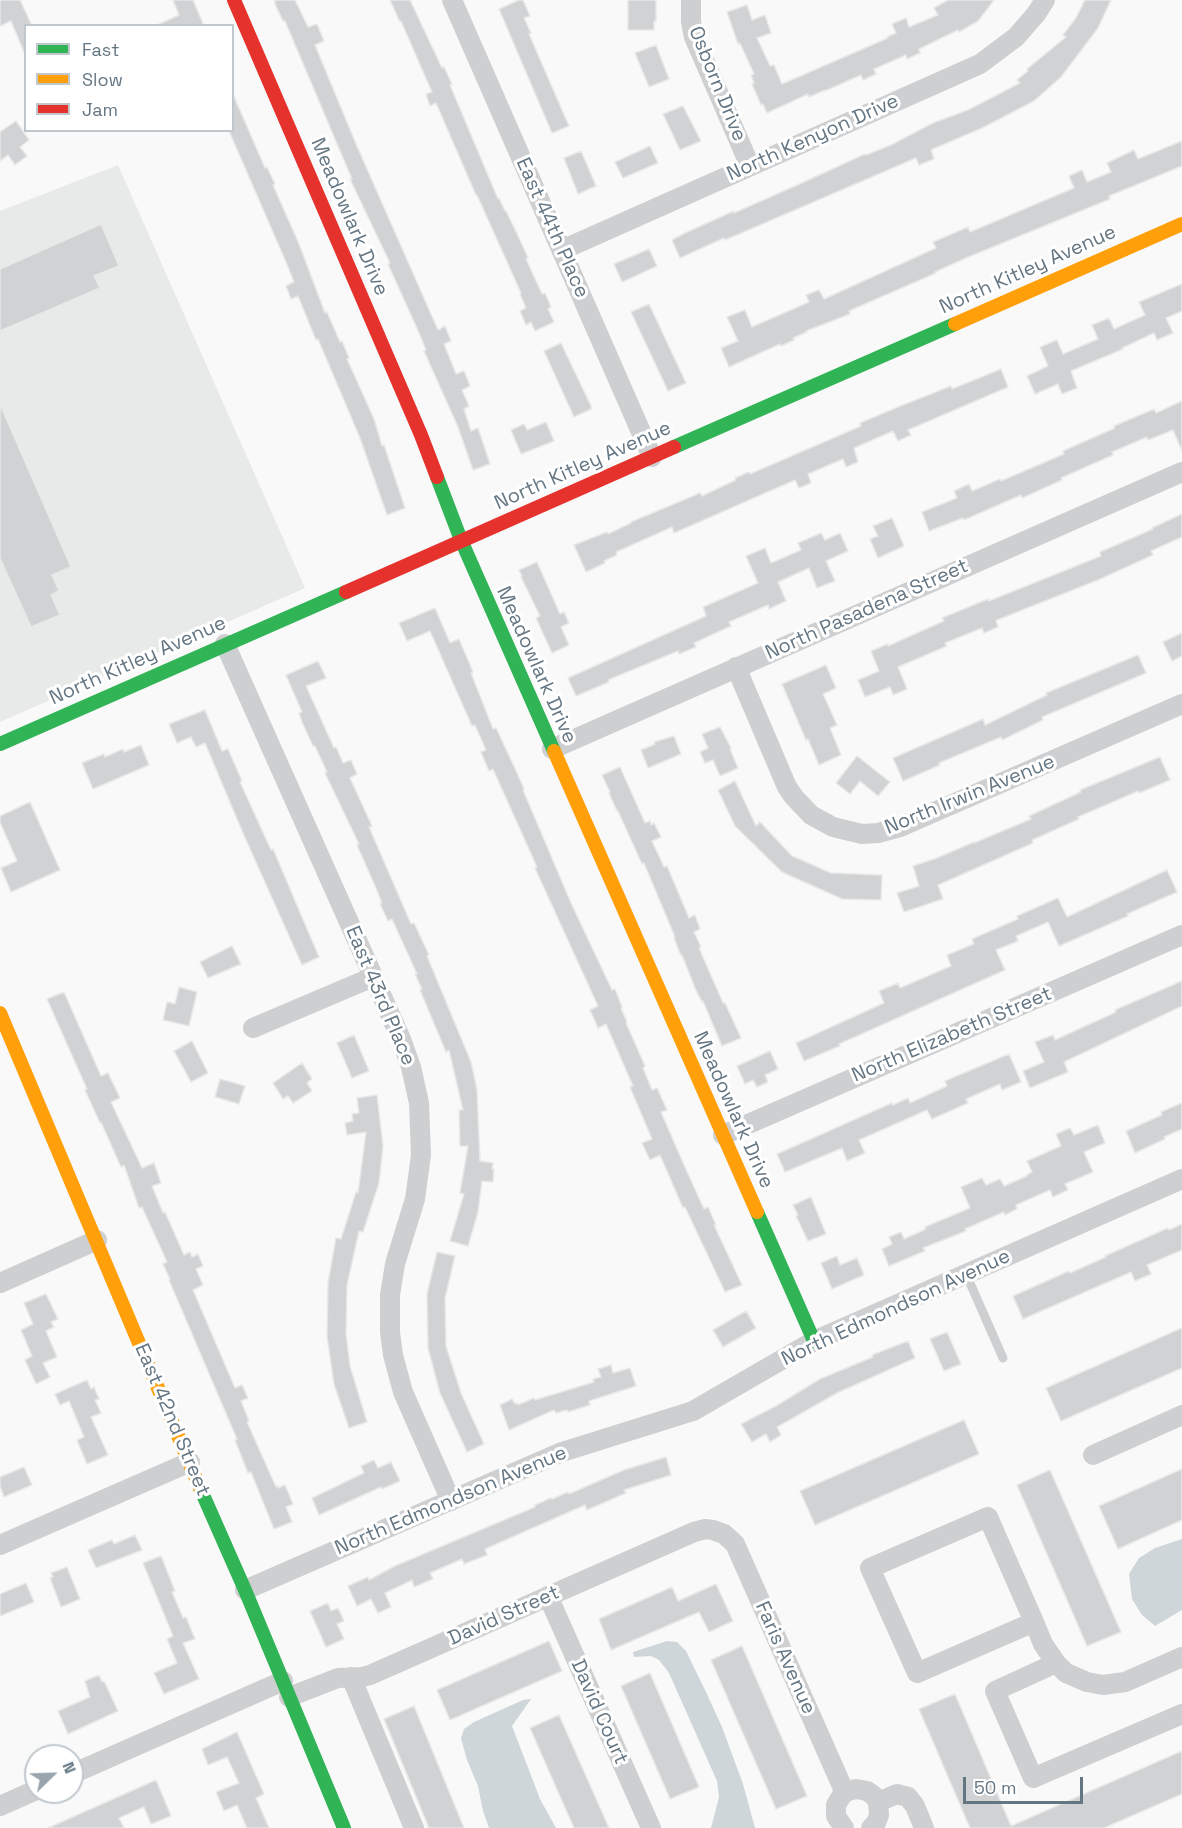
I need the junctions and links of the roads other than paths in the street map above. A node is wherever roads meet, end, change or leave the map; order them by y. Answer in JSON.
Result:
{"nodes":[{"id":1,"x":234,"y":0,"type":"edge"},
{"id":2,"x":452,"y":0,"type":"edge"},
{"id":3,"x":691,"y":0,"type":"edge"},
{"id":4,"x":1045,"y":0,"type":"edge"},
{"id":5,"x":750,"y":166,"type":"junction"},
{"id":6,"x":1182,"y":224,"type":"edge"},
{"id":7,"x":562,"y":250,"type":"junction"},
{"id":8,"x":652,"y":457,"type":"junction"},
{"id":9,"x":1182,"y":472,"type":"edge"},
{"id":10,"x":461,"y":540,"type":"junction"},
{"id":11,"x":225,"y":644,"type":"junction"},
{"id":12,"x":736,"y":667,"type":"junction"},
{"id":13,"x":1182,"y":704,"type":"edge"},
{"id":14,"x":0,"y":744,"type":"edge"},
{"id":15,"x":552,"y":748,"type":"junction"},
{"id":16,"x":1182,"y":935,"type":"edge"},
{"id":17,"x":373,"y":977,"type":"junction"},
{"id":18,"x":1,"y":1018,"type":"edge"},
{"id":19,"x":253,"y":1028,"type":"dead end"},
{"id":20,"x":723,"y":1135,"type":"junction"},
{"id":21,"x":1182,"y":1179,"type":"edge"},
{"id":22,"x":97,"y":1240,"type":"junction"},
{"id":23,"x":966,"y":1274,"type":"junction"},
{"id":24,"x":0,"y":1282,"type":"edge"},
{"id":25,"x":814,"y":1341,"type":"junction"},
{"id":26,"x":1003,"y":1358,"type":"dead end"},
{"id":27,"x":1182,"y":1415,"type":"edge"},
{"id":28,"x":1093,"y":1455,"type":"dead end"},
{"id":29,"x":190,"y":1462,"type":"junction"},
{"id":30,"x":451,"y":1501,"type":"junction"},
{"id":31,"x":716,"y":1530,"type":"joint"},
{"id":32,"x":0,"y":1545,"type":"edge"},
{"id":33,"x":246,"y":1590,"type":"junction"},
{"id":34,"x":548,"y":1596,"type":"junction"},
{"id":35,"x":1034,"y":1622,"type":"junction"},
{"id":36,"x":1182,"y":1657,"type":"edge"},
{"id":37,"x":1056,"y":1663,"type":"junction"},
{"id":38,"x":351,"y":1677,"type":"junction"},
{"id":39,"x":286,"y":1689,"type":"junction"},
{"id":40,"x":1182,"y":1714,"type":"edge"},
{"id":41,"x":84,"y":1769,"type":"edge"},
{"id":42,"x":845,"y":1793,"type":"junction"},
{"id":43,"x":24,"y":1795,"type":"edge"},
{"id":44,"x":878,"y":1802,"type":"junction"},
{"id":45,"x":0,"y":1806,"type":"edge"},
{"id":46,"x":344,"y":1828,"type":"edge"},
{"id":47,"x":414,"y":1828,"type":"edge"},
{"id":48,"x":651,"y":1828,"type":"edge"},
{"id":49,"x":844,"y":1828,"type":"edge"},
{"id":50,"x":872,"y":1828,"type":"edge"},
{"id":51,"x":924,"y":1828,"type":"edge"}],
"edges":[{"from":1,"to":10,"type":"street","name":"Meadowlark Drive"},
{"from":2,"to":7,"type":"street","name":"East 44th Place"},
{"from":3,"to":5,"type":"street","name":"Osborn Drive"},
{"from":4,"to":5,"type":"street","name":"North Kenyon Drive"},
{"from":5,"to":7,"type":"street","name":"North Kenyon Drive"},
{"from":6,"to":8,"type":"street","name":"North Kitley Avenue"},
{"from":7,"to":8,"type":"street","name":"East 44th Place"},
{"from":8,"to":10,"type":"street","name":"North Kitley Avenue"},
{"from":9,"to":12,"type":"street","name":"North Pasadena Street"},
{"from":10,"to":11,"type":"street","name":"North Kitley Avenue"},
{"from":10,"to":15,"type":"street","name":"Meadowlark Drive"},
{"from":11,"to":14,"type":"street","name":"North Kitley Avenue"},
{"from":11,"to":17,"type":"street","name":"East 43rd Place"},
{"from":12,"to":13,"type":"street","name":"North Irwin Avenue"},
{"from":12,"to":15,"type":"street","name":"North Pasadena Street"},
{"from":15,"to":20,"type":"street","name":"Meadowlark Drive"},
{"from":16,"to":20,"type":"street","name":"North Elizabeth Street"},
{"from":17,"to":19,"type":"street"},
{"from":17,"to":30,"type":"street","name":"East 43rd Place"},
{"from":18,"to":22,"type":"street","name":"East 42nd Street"},
{"from":20,"to":25,"type":"street","name":"Meadowlark Drive"},
{"from":21,"to":23,"type":"street","name":"North Edmondson Avenue"},
{"from":22,"to":24,"type":"street"},
{"from":22,"to":29,"type":"street","name":"East 42nd Street"},
{"from":23,"to":25,"type":"street","name":"North Edmondson Avenue"},
{"from":23,"to":26,"type":"lane"},
{"from":25,"to":30,"type":"street","name":"North Edmondson Avenue"},
{"from":27,"to":28,"type":"street"},
{"from":29,"to":32,"type":"street"},
{"from":29,"to":33,"type":"street","name":"East 42nd Street"},
{"from":30,"to":33,"type":"street","name":"North Edmondson Avenue"},
{"from":31,"to":34,"type":"street","name":"David Street"},
{"from":31,"to":42,"type":"street","name":"Faris Avenue"},
{"from":33,"to":39,"type":"street","name":"East 42nd Street"},
{"from":34,"to":38,"type":"street","name":"David Street"},
{"from":34,"to":48,"type":"street","name":"David Court"},
{"from":35,"to":35,"type":"street"},
{"from":35,"to":37,"type":"street"},
{"from":36,"to":37,"type":"street"},
{"from":37,"to":40,"type":"street"},
{"from":38,"to":39,"type":"street","name":"David Street"},
{"from":38,"to":47,"type":"street"},
{"from":39,"to":41,"type":"street"},
{"from":39,"to":46,"type":"street","name":"East 42nd Street"},
{"from":42,"to":44,"type":"street"},
{"from":42,"to":49,"type":"street"},
{"from":43,"to":45,"type":"street"},
{"from":44,"to":50,"type":"street"},
{"from":44,"to":51,"type":"street"}]}
